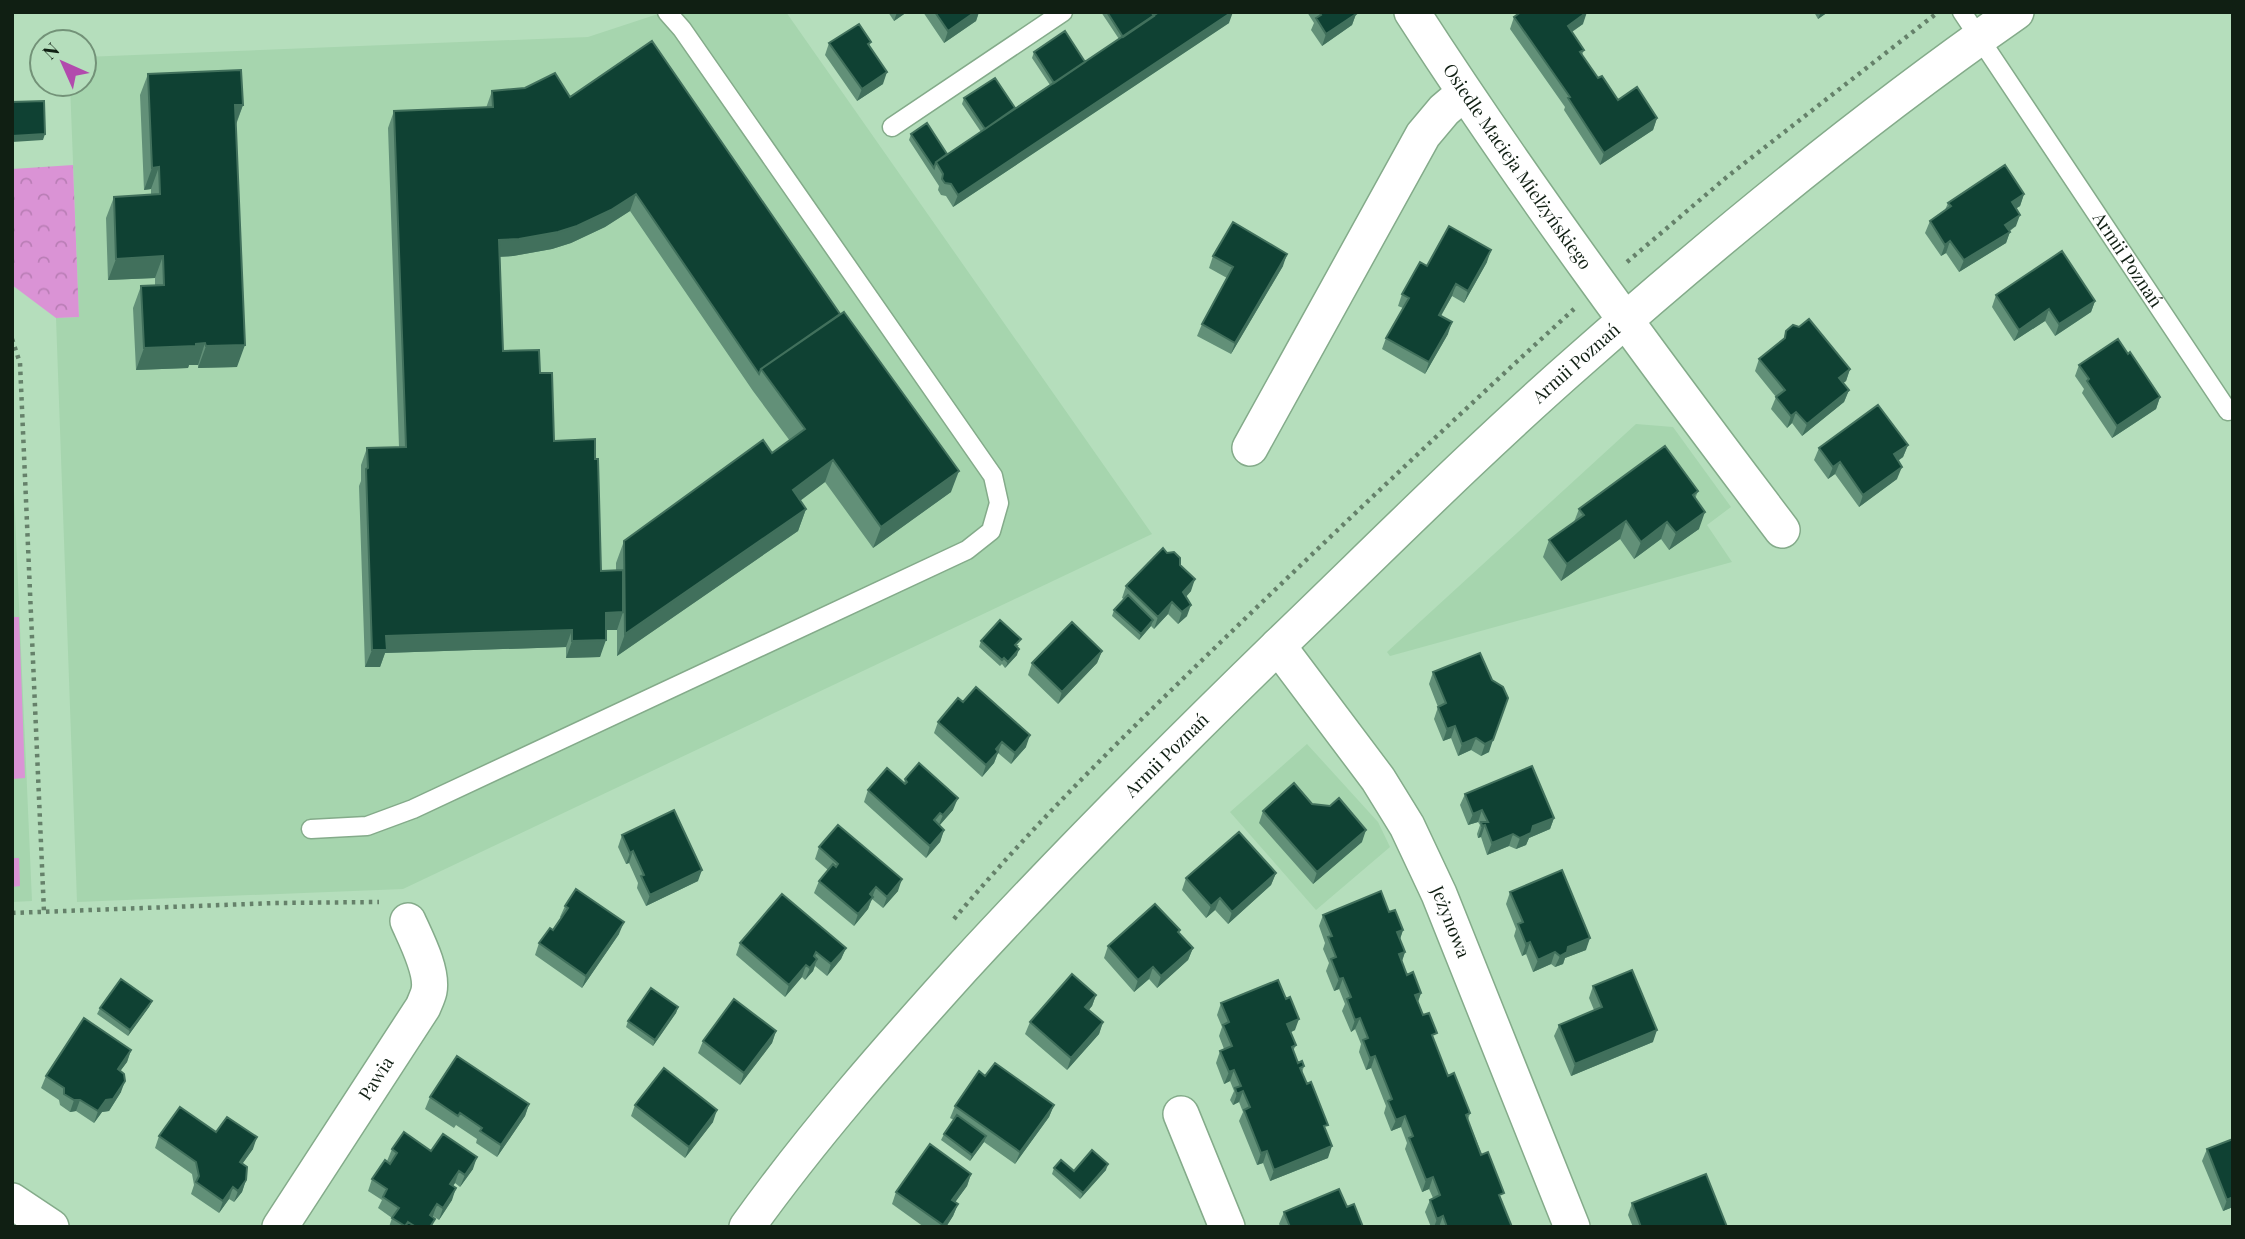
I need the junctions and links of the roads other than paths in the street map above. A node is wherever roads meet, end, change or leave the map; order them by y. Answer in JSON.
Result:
{"nodes":[{"id":1,"x":667,"y":12,"type":"edge"},
{"id":2,"x":1412,"y":12,"type":"edge"},
{"id":3,"x":2016,"y":12,"type":"edge"},
{"id":4,"x":1054,"y":15,"type":"edge"},
{"id":5,"x":1971,"y":25,"type":"edge"},
{"id":6,"x":1464,"y":93,"type":"junction"},
{"id":7,"x":892,"y":127,"type":"dead end"},
{"id":8,"x":1626,"y":321,"type":"junction"},
{"id":9,"x":2228,"y":411,"type":"dead end"},
{"id":10,"x":1250,"y":447,"type":"dead end"},
{"id":11,"x":1782,"y":530,"type":"dead end"},
{"id":12,"x":1278,"y":646,"type":"junction"},
{"id":13,"x":311,"y":829,"type":"dead end"},
{"id":14,"x":408,"y":921,"type":"road end"},
{"id":15,"x":1181,"y":1114,"type":"dead end"},
{"id":16,"x":12,"y":1201,"type":"edge"},
{"id":17,"x":51,"y":1227,"type":"edge"},
{"id":18,"x":280,"y":1227,"type":"edge"},
{"id":19,"x":747,"y":1227,"type":"edge"},
{"id":20,"x":1227,"y":1227,"type":"edge"},
{"id":21,"x":1572,"y":1227,"type":"edge"}],
"edges":[{"from":1,"to":13,"type":"lane"},
{"from":2,"to":6,"type":"street","name":"Osiedle Macieja Mielżyńskiego"},
{"from":3,"to":5,"type":"street","name":"Armii Poznań"},
{"from":4,"to":7,"type":"lane"},
{"from":5,"to":8,"type":"street","name":"Armii Poznań"},
{"from":5,"to":9,"type":"lane","name":"Armii Poznań"},
{"from":6,"to":8,"type":"street","name":"Osiedle Macieja Mielżyńskiego"},
{"from":6,"to":10,"type":"street"},
{"from":8,"to":11,"type":"street","name":"Armii Poznań"},
{"from":8,"to":12,"type":"street","name":"Armii Poznań"},
{"from":12,"to":19,"type":"street","name":"Armii Poznań"},
{"from":12,"to":21,"type":"street","name":"Jeżynowa"},
{"from":14,"to":18,"type":"street","name":"Pawia"},
{"from":15,"to":20,"type":"street"},
{"from":16,"to":17,"type":"street"}]}
